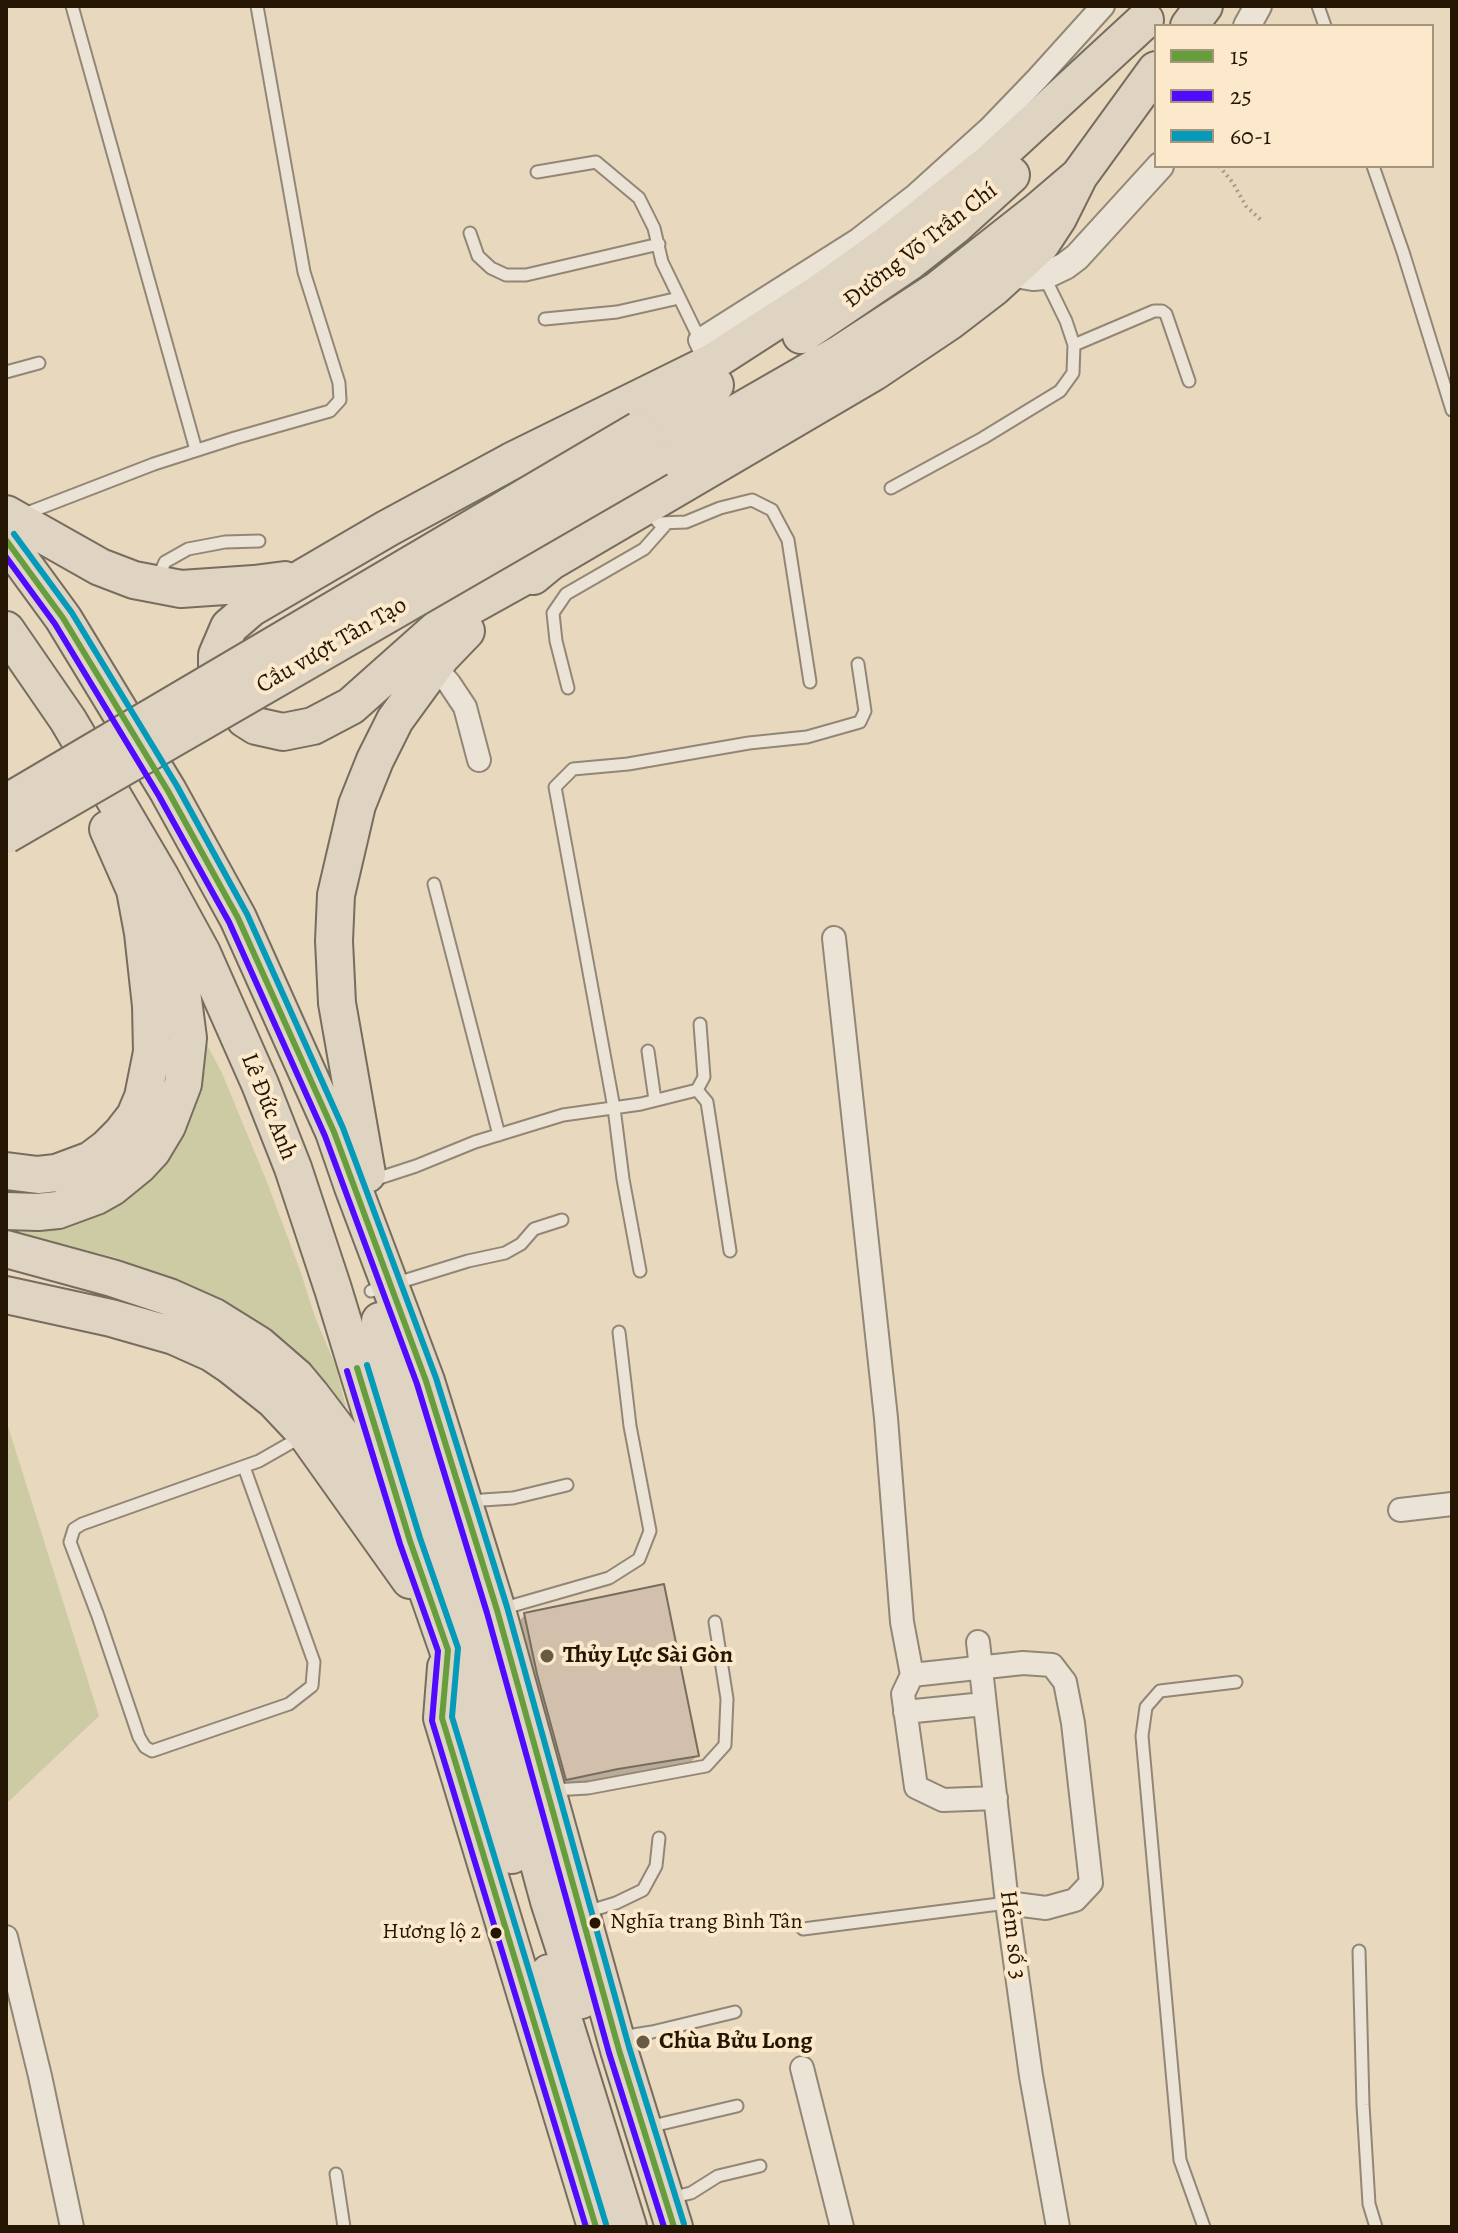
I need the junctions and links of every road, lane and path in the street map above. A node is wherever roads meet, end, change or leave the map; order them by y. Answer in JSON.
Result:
{"nodes":[{"id":1,"x":72,"y":6,"type":"edge"},
{"id":2,"x":257,"y":6,"type":"edge"},
{"id":3,"x":1103,"y":6,"type":"edge"},
{"id":4,"x":1204,"y":6,"type":"edge"},
{"id":5,"x":1258,"y":6,"type":"edge"},
{"id":6,"x":1149,"y":13,"type":"edge"},
{"id":7,"x":1190,"y":24,"type":"edge"},
{"id":8,"x":1248,"y":24,"type":"edge"},
{"id":9,"x":1154,"y":73,"type":"edge"},
{"id":10,"x":1158,"y":168,"type":"edge"},
{"id":11,"x":1221,"y":168,"type":"edge"},
{"id":12,"x":1374,"y":168,"type":"edge"},
{"id":13,"x":537,"y":172,"type":"dead end"},
{"id":14,"x":1079,"y":176,"type":"junction"},
{"id":15,"x":1262,"y":221,"type":"dead end"},
{"id":16,"x":470,"y":233,"type":"dead end"},
{"id":17,"x":659,"y":244,"type":"junction"},
{"id":18,"x":1026,"y":274,"type":"junction"},
{"id":19,"x":679,"y":298,"type":"junction"},
{"id":20,"x":545,"y":319,"type":"dead end"},
{"id":21,"x":1074,"y":345,"type":"junction"},
{"id":22,"x":706,"y":351,"type":"junction"},
{"id":23,"x":39,"y":363,"type":"dead end"},
{"id":24,"x":6,"y":372,"type":"edge"},
{"id":25,"x":1189,"y":381,"type":"dead end"},
{"id":26,"x":1452,"y":410,"type":"edge"},
{"id":27,"x":649,"y":444,"type":"junction"},
{"id":28,"x":196,"y":450,"type":"junction"},
{"id":29,"x":891,"y":488,"type":"dead end"},
{"id":30,"x":656,"y":515,"type":"junction"},
{"id":31,"x":9,"y":524,"type":"edge"},
{"id":32,"x":259,"y":541,"type":"dead end"},
{"id":33,"x":550,"y":562,"type":"junction"},
{"id":34,"x":302,"y":577,"type":"junction"},
{"id":35,"x":6,"y":578,"type":"edge"},
{"id":36,"x":155,"y":584,"type":"junction"},
{"id":37,"x":6,"y":630,"type":"edge"},
{"id":38,"x":6,"y":661,"type":"edge"},
{"id":39,"x":858,"y":664,"type":"dead end"},
{"id":40,"x":424,"y":680,"type":"junction"},
{"id":41,"x":810,"y":682,"type":"dead end"},
{"id":42,"x":568,"y":688,"type":"dead end"},
{"id":43,"x":479,"y":760,"type":"dead end"},
{"id":44,"x":6,"y":803,"type":"edge"},
{"id":45,"x":6,"y":835,"type":"edge"},
{"id":46,"x":161,"y":878,"type":"junction"},
{"id":47,"x":434,"y":884,"type":"dead end"},
{"id":48,"x":834,"y":938,"type":"dead end"},
{"id":49,"x":700,"y":1024,"type":"dead end"},
{"id":50,"x":648,"y":1051,"type":"dead end"},
{"id":51,"x":152,"y":1052,"type":"junction"},
{"id":52,"x":697,"y":1090,"type":"junction"},
{"id":53,"x":655,"y":1100,"type":"junction"},
{"id":54,"x":614,"y":1108,"type":"junction"},
{"id":55,"x":499,"y":1135,"type":"junction"},
{"id":56,"x":6,"y":1171,"type":"edge"},
{"id":57,"x":126,"y":1176,"type":"junction"},
{"id":58,"x":352,"y":1187,"type":"junction"},
{"id":59,"x":6,"y":1211,"type":"edge"},
{"id":60,"x":562,"y":1220,"type":"dead end"},
{"id":61,"x":6,"y":1249,"type":"edge"},
{"id":62,"x":730,"y":1251,"type":"dead end"},
{"id":63,"x":640,"y":1271,"type":"dead end"},
{"id":64,"x":6,"y":1295,"type":"edge"},
{"id":65,"x":387,"y":1308,"type":"junction"},
{"id":66,"x":619,"y":1332,"type":"dead end"},
{"id":67,"x":317,"y":1426,"type":"junction"},
{"id":68,"x":244,"y":1467,"type":"junction"},
{"id":69,"x":567,"y":1485,"type":"dead end"},
{"id":70,"x":463,"y":1501,"type":"junction"},
{"id":71,"x":1452,"y":1504,"type":"edge"},
{"id":72,"x":1400,"y":1510,"type":"dead end"},
{"id":73,"x":410,"y":1541,"type":"junction"},
{"id":74,"x":497,"y":1610,"type":"junction"},
{"id":75,"x":715,"y":1622,"type":"dead end"},
{"id":76,"x":444,"y":1637,"type":"junction"},
{"id":77,"x":978,"y":1642,"type":"dead end"},
{"id":78,"x":981,"y":1667,"type":"junction"},
{"id":79,"x":912,"y":1675,"type":"junction"},
{"id":80,"x":1236,"y":1682,"type":"dead end"},
{"id":81,"x":984,"y":1704,"type":"junction"},
{"id":82,"x":905,"y":1712,"type":"junction"},
{"id":83,"x":491,"y":1740,"type":"junction"},
{"id":84,"x":548,"y":1790,"type":"junction"},
{"id":85,"x":996,"y":1798,"type":"junction"},
{"id":86,"x":659,"y":1838,"type":"dead end"},
{"id":87,"x":1007,"y":1903,"type":"junction"},
{"id":88,"x":582,"y":1913,"type":"junction"},
{"id":89,"x":803,"y":1929,"type":"dead end"},
{"id":90,"x":6,"y":1937,"type":"edge"},
{"id":91,"x":550,"y":1939,"type":"junction"},
{"id":92,"x":1359,"y":1951,"type":"dead end"},
{"id":93,"x":735,"y":2012,"type":"dead end"},
{"id":94,"x":616,"y":2038,"type":"junction"},
{"id":95,"x":802,"y":2068,"type":"dead end"},
{"id":96,"x":737,"y":2106,"type":"dead end"},
{"id":97,"x":643,"y":2128,"type":"junction"},
{"id":98,"x":760,"y":2166,"type":"dead end"},
{"id":99,"x":336,"y":2174,"type":"dead end"},
{"id":100,"x":663,"y":2218,"type":"edge"},
{"id":101,"x":72,"y":2227,"type":"edge"},
{"id":102,"x":344,"y":2227,"type":"edge"},
{"id":103,"x":596,"y":2227,"type":"edge"},
{"id":104,"x":628,"y":2227,"type":"edge"},
{"id":105,"x":842,"y":2227,"type":"edge"},
{"id":106,"x":1058,"y":2227,"type":"edge"},
{"id":107,"x":1204,"y":2227,"type":"edge"},
{"id":108,"x":1376,"y":2227,"type":"edge"}],
"edges":[{"from":1,"to":28,"type":"lane"},
{"from":2,"to":28,"type":"lane"},
{"from":3,"to":22,"type":"street"},
{"from":4,"to":7,"type":"highway"},
{"from":5,"to":8,"type":"street"},
{"from":6,"to":22,"type":"highway"},
{"from":6,"to":27,"type":"highway","name":"Đường Võ Trần Chí"},
{"from":9,"to":14,"type":"highway","name":"Đường Võ Trần Chí"},
{"from":10,"to":18,"type":"street"},
{"from":11,"to":15,"type":"path"},
{"from":12,"to":26,"type":"lane"},
{"from":13,"to":17,"type":"lane"},
{"from":14,"to":18,"type":"highway"},
{"from":14,"to":27,"type":"highway","name":"Đường Võ Trần Chí"},
{"from":16,"to":17,"type":"lane"},
{"from":17,"to":19,"type":"lane"},
{"from":18,"to":21,"type":"lane"},
{"from":18,"to":30,"type":"highway"},
{"from":19,"to":20,"type":"lane"},
{"from":19,"to":22,"type":"lane"},
{"from":21,"to":25,"type":"lane"},
{"from":21,"to":29,"type":"lane"},
{"from":22,"to":34,"type":"highway"},
{"from":23,"to":24,"type":"lane"},
{"from":27,"to":44,"type":"highway","bridge":true},
{"from":27,"to":45,"type":"highway","name":"Cầu vượt Tân Tạo","bridge":true},
{"from":28,"to":31,"type":"lane"},
{"from":30,"to":33,"type":"highway"},
{"from":30,"to":41,"type":"lane"},
{"from":30,"to":42,"type":"lane"},
{"from":31,"to":36,"type":"highway"},
{"from":31,"to":58,"type":"highway","name":"Lê Đức Anh"},
{"from":32,"to":36,"type":"lane"},
{"from":33,"to":34,"type":"highway"},
{"from":33,"to":40,"type":"highway"},
{"from":34,"to":36,"type":"highway"},
{"from":35,"to":58,"type":"highway","name":"Lê Đức Anh"},
{"from":37,"to":46,"type":"highway","name":"Lê Đức Anh"},
{"from":38,"to":51,"type":"highway"},
{"from":39,"to":54,"type":"lane"},
{"from":40,"to":43,"type":"street"},
{"from":40,"to":58,"type":"highway"},
{"from":46,"to":57,"type":"highway"},
{"from":46,"to":73,"type":"highway","name":"Lê Đức Anh"},
{"from":47,"to":55,"type":"lane"},
{"from":48,"to":79,"type":"street"},
{"from":49,"to":52,"type":"lane"},
{"from":50,"to":53,"type":"lane"},
{"from":51,"to":56,"type":"highway"},
{"from":51,"to":57,"type":"highway"},
{"from":52,"to":53,"type":"lane"},
{"from":52,"to":62,"type":"lane"},
{"from":53,"to":54,"type":"lane"},
{"from":54,"to":55,"type":"lane"},
{"from":54,"to":63,"type":"lane"},
{"from":55,"to":58,"type":"lane"},
{"from":57,"to":59,"type":"highway"},
{"from":58,"to":65,"type":"highway","name":"Lê Đức Anh"},
{"from":58,"to":65,"type":"highway"},
{"from":60,"to":65,"type":"lane"},
{"from":61,"to":67,"type":"highway"},
{"from":64,"to":67,"type":"highway","name":"Lê Đức Anh"},
{"from":65,"to":70,"type":"highway","name":"Lê Đức Anh"},
{"from":65,"to":83,"type":"highway","name":"Lê Đức Anh"},
{"from":66,"to":74,"type":"lane"},
{"from":67,"to":68,"type":"lane"},
{"from":67,"to":73,"type":"highway"},
{"from":67,"to":76,"type":"highway","name":"Lê Đức Anh"},
{"from":68,"to":68,"type":"lane"},
{"from":69,"to":70,"type":"lane"},
{"from":70,"to":74,"type":"highway","name":"Lê Đức Anh"},
{"from":71,"to":72,"type":"street"},
{"from":73,"to":76,"type":"highway","name":"Lê Đức Anh"},
{"from":74,"to":84,"type":"highway","name":"Lê Đức Anh"},
{"from":75,"to":84,"type":"lane"},
{"from":76,"to":83,"type":"highway","name":"Lê Đức Anh"},
{"from":76,"to":103,"type":"highway","name":"Lê Đức Anh"},
{"from":77,"to":78,"type":"street","name":"Hẻm số 3"},
{"from":78,"to":79,"type":"street"},
{"from":78,"to":81,"type":"street","name":"Hẻm số 3"},
{"from":78,"to":87,"type":"street"},
{"from":79,"to":82,"type":"street"},
{"from":80,"to":107,"type":"lane"},
{"from":81,"to":82,"type":"street"},
{"from":81,"to":85,"type":"street","name":"Hẻm số 3"},
{"from":82,"to":85,"type":"street"},
{"from":83,"to":91,"type":"highway","name":"Lê Đức Anh"},
{"from":84,"to":88,"type":"highway","name":"Lê Đức Anh"},
{"from":85,"to":87,"type":"street","name":"Hẻm số 3"},
{"from":86,"to":88,"type":"lane"},
{"from":87,"to":89,"type":"lane"},
{"from":87,"to":106,"type":"street","name":"Hẻm số 3"},
{"from":88,"to":94,"type":"highway","name":"Lê Đức Anh"},
{"from":90,"to":101,"type":"street"},
{"from":91,"to":100,"type":"highway"},
{"from":91,"to":104,"type":"highway"},
{"from":92,"to":108,"type":"lane"},
{"from":93,"to":94,"type":"lane"},
{"from":94,"to":97,"type":"highway","name":"Lê Đức Anh"},
{"from":95,"to":105,"type":"street"},
{"from":96,"to":97,"type":"lane"},
{"from":97,"to":100,"type":"highway","name":"Lê Đức Anh"},
{"from":98,"to":100,"type":"lane"},
{"from":99,"to":102,"type":"lane"}]}
